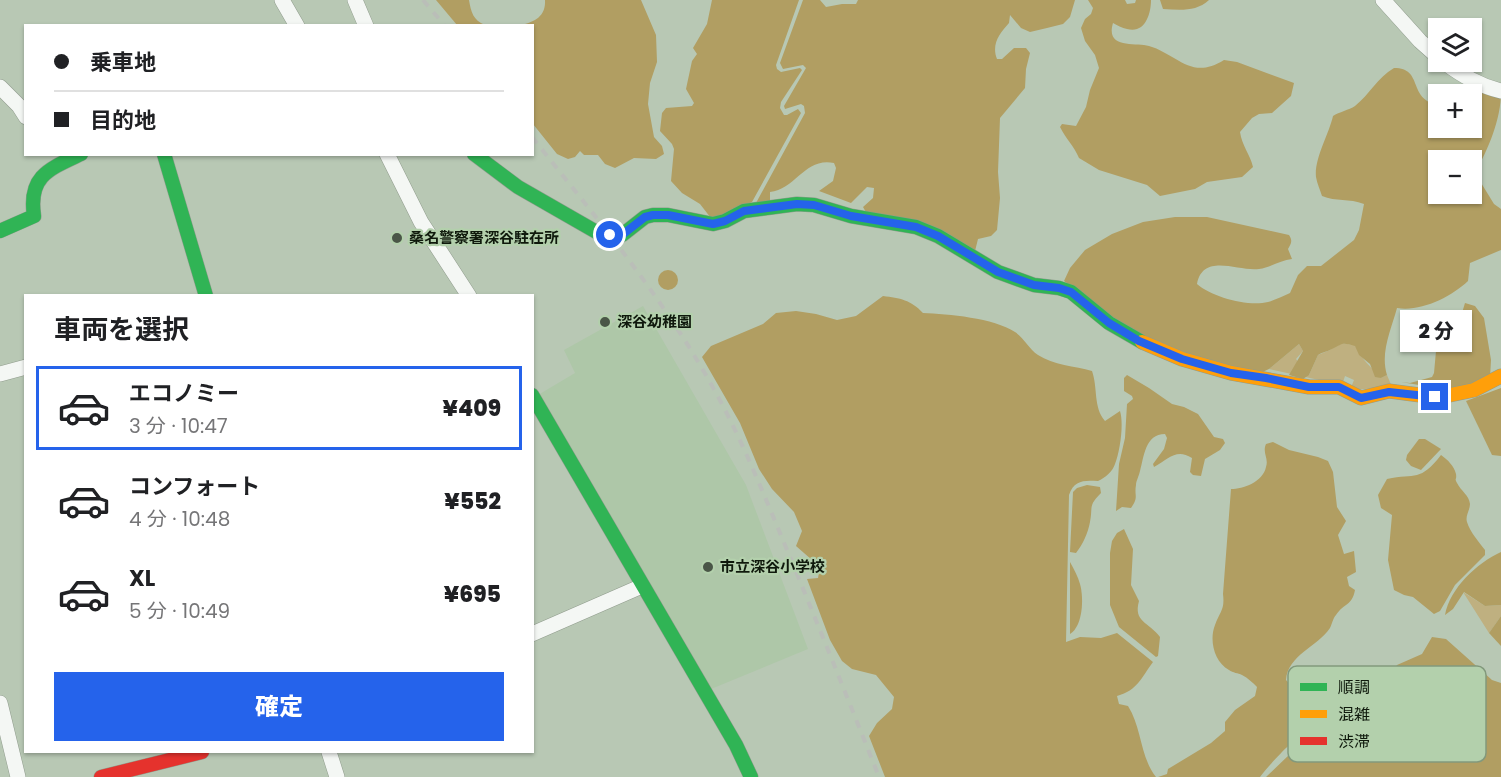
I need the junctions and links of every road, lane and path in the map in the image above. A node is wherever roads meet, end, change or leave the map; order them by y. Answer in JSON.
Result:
{"nodes":[{"id":1,"x":282,"y":0,"type":"edge"},
{"id":2,"x":355,"y":0,"type":"edge"},
{"id":3,"x":1383,"y":0,"type":"edge"},
{"id":4,"x":296,"y":24,"type":"edge"},
{"id":5,"x":365,"y":24,"type":"edge"},
{"id":6,"x":1428,"y":48,"type":"edge"},
{"id":7,"x":1459,"y":72,"type":"edge"},
{"id":8,"x":0,"y":87,"type":"edge"},
{"id":9,"x":1501,"y":92,"type":"edge"},
{"id":10,"x":24,"y":114,"type":"edge"},
{"id":11,"x":45,"y":156,"type":"edge"},
{"id":12,"x":77,"y":156,"type":"edge"},
{"id":13,"x":165,"y":156,"type":"edge"},
{"id":14,"x":388,"y":156,"type":"edge"},
{"id":15,"x":477,"y":156,"type":"edge"},
{"id":16,"x":50,"y":169,"type":"junction"},
{"id":17,"x":0,"y":231,"type":"edge"},
{"id":18,"x":205,"y":294,"type":"edge"},
{"id":19,"x":469,"y":294,"type":"edge"},
{"id":20,"x":24,"y":368,"type":"edge"},
{"id":21,"x":0,"y":374,"type":"edge"},
{"id":22,"x":1501,"y":376,"type":"edge"},
{"id":23,"x":534,"y":398,"type":"edge"},
{"id":24,"x":642,"y":586,"type":"junction"},
{"id":25,"x":534,"y":633,"type":"edge"},
{"id":26,"x":0,"y":704,"type":"edge"},
{"id":27,"x":198,"y":753,"type":"edge"},
{"id":28,"x":329,"y":753,"type":"edge"},
{"id":29,"x":18,"y":777,"type":"edge"},
{"id":30,"x":101,"y":777,"type":"edge"},
{"id":31,"x":337,"y":777,"type":"edge"},
{"id":32,"x":751,"y":777,"type":"edge"}],
"edges":[{"from":1,"to":4,"type":"street"},
{"from":2,"to":5,"type":"street"},
{"from":3,"to":6,"type":"street"},
{"from":7,"to":9,"type":"street"},
{"from":8,"to":10,"type":"street"},
{"from":11,"to":16,"type":"street"},
{"from":12,"to":16,"type":"street"},
{"from":13,"to":18,"type":"street"},
{"from":14,"to":19,"type":"street"},
{"from":15,"to":22,"type":"street"},
{"from":16,"to":17,"type":"street"},
{"from":20,"to":21,"type":"street"},
{"from":23,"to":24,"type":"street"},
{"from":24,"to":25,"type":"street"},
{"from":24,"to":32,"type":"street"},
{"from":26,"to":29,"type":"street"},
{"from":27,"to":30,"type":"street"},
{"from":28,"to":31,"type":"street"}]}
